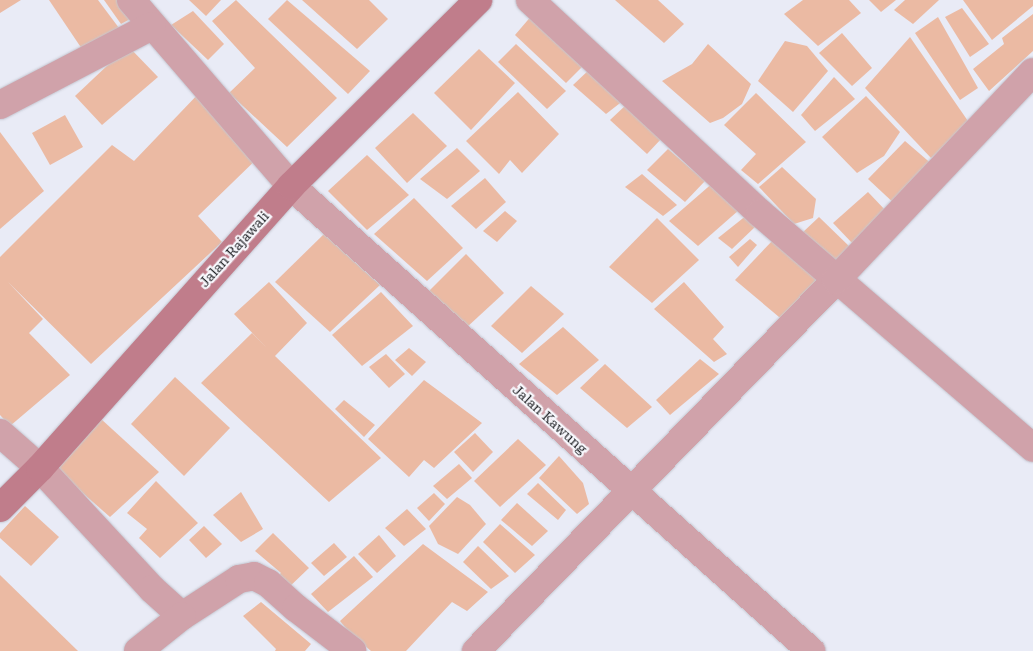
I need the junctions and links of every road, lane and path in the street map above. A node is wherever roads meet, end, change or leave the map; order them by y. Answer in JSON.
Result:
{"nodes":[{"id":1,"x":132,"y":0,"type":"edge"},
{"id":2,"x":478,"y":0,"type":"edge"},
{"id":3,"x":530,"y":0,"type":"edge"},
{"id":4,"x":152,"y":26,"type":"junction"},
{"id":5,"x":1033,"y":72,"type":"edge"},
{"id":6,"x":0,"y":105,"type":"edge"},
{"id":7,"x":291,"y":186,"type":"junction"},
{"id":8,"x":836,"y":280,"type":"junction"},
{"id":9,"x":0,"y":433,"type":"edge"},
{"id":10,"x":1033,"y":448,"type":"edge"},
{"id":11,"x":40,"y":468,"type":"junction"},
{"id":12,"x":632,"y":492,"type":"junction"},
{"id":13,"x":0,"y":508,"type":"edge"},
{"id":14,"x":182,"y":616,"type":"junction"},
{"id":15,"x":138,"y":651,"type":"edge"},
{"id":16,"x":352,"y":651,"type":"edge"},
{"id":17,"x":476,"y":651,"type":"edge"},
{"id":18,"x":811,"y":651,"type":"edge"}],
"edges":[{"from":1,"to":4,"type":"street","name":"Jalan Kawung"},
{"from":2,"to":7,"type":"street","name":"Jalan Rajawali"},
{"from":3,"to":8,"type":"street"},
{"from":4,"to":6,"type":"street"},
{"from":4,"to":7,"type":"street","name":"Jalan Kawung"},
{"from":5,"to":8,"type":"street"},
{"from":7,"to":11,"type":"street","name":"Jalan Rajawali"},
{"from":7,"to":12,"type":"street","name":"Jalan Kawung"},
{"from":8,"to":10,"type":"street"},
{"from":8,"to":12,"type":"street"},
{"from":9,"to":11,"type":"street"},
{"from":11,"to":13,"type":"street","name":"Jalan Rajawali"},
{"from":11,"to":14,"type":"street"},
{"from":12,"to":17,"type":"street"},
{"from":12,"to":18,"type":"street","name":"Jalan Kawung"},
{"from":14,"to":15,"type":"street"},
{"from":14,"to":16,"type":"street"}]}
